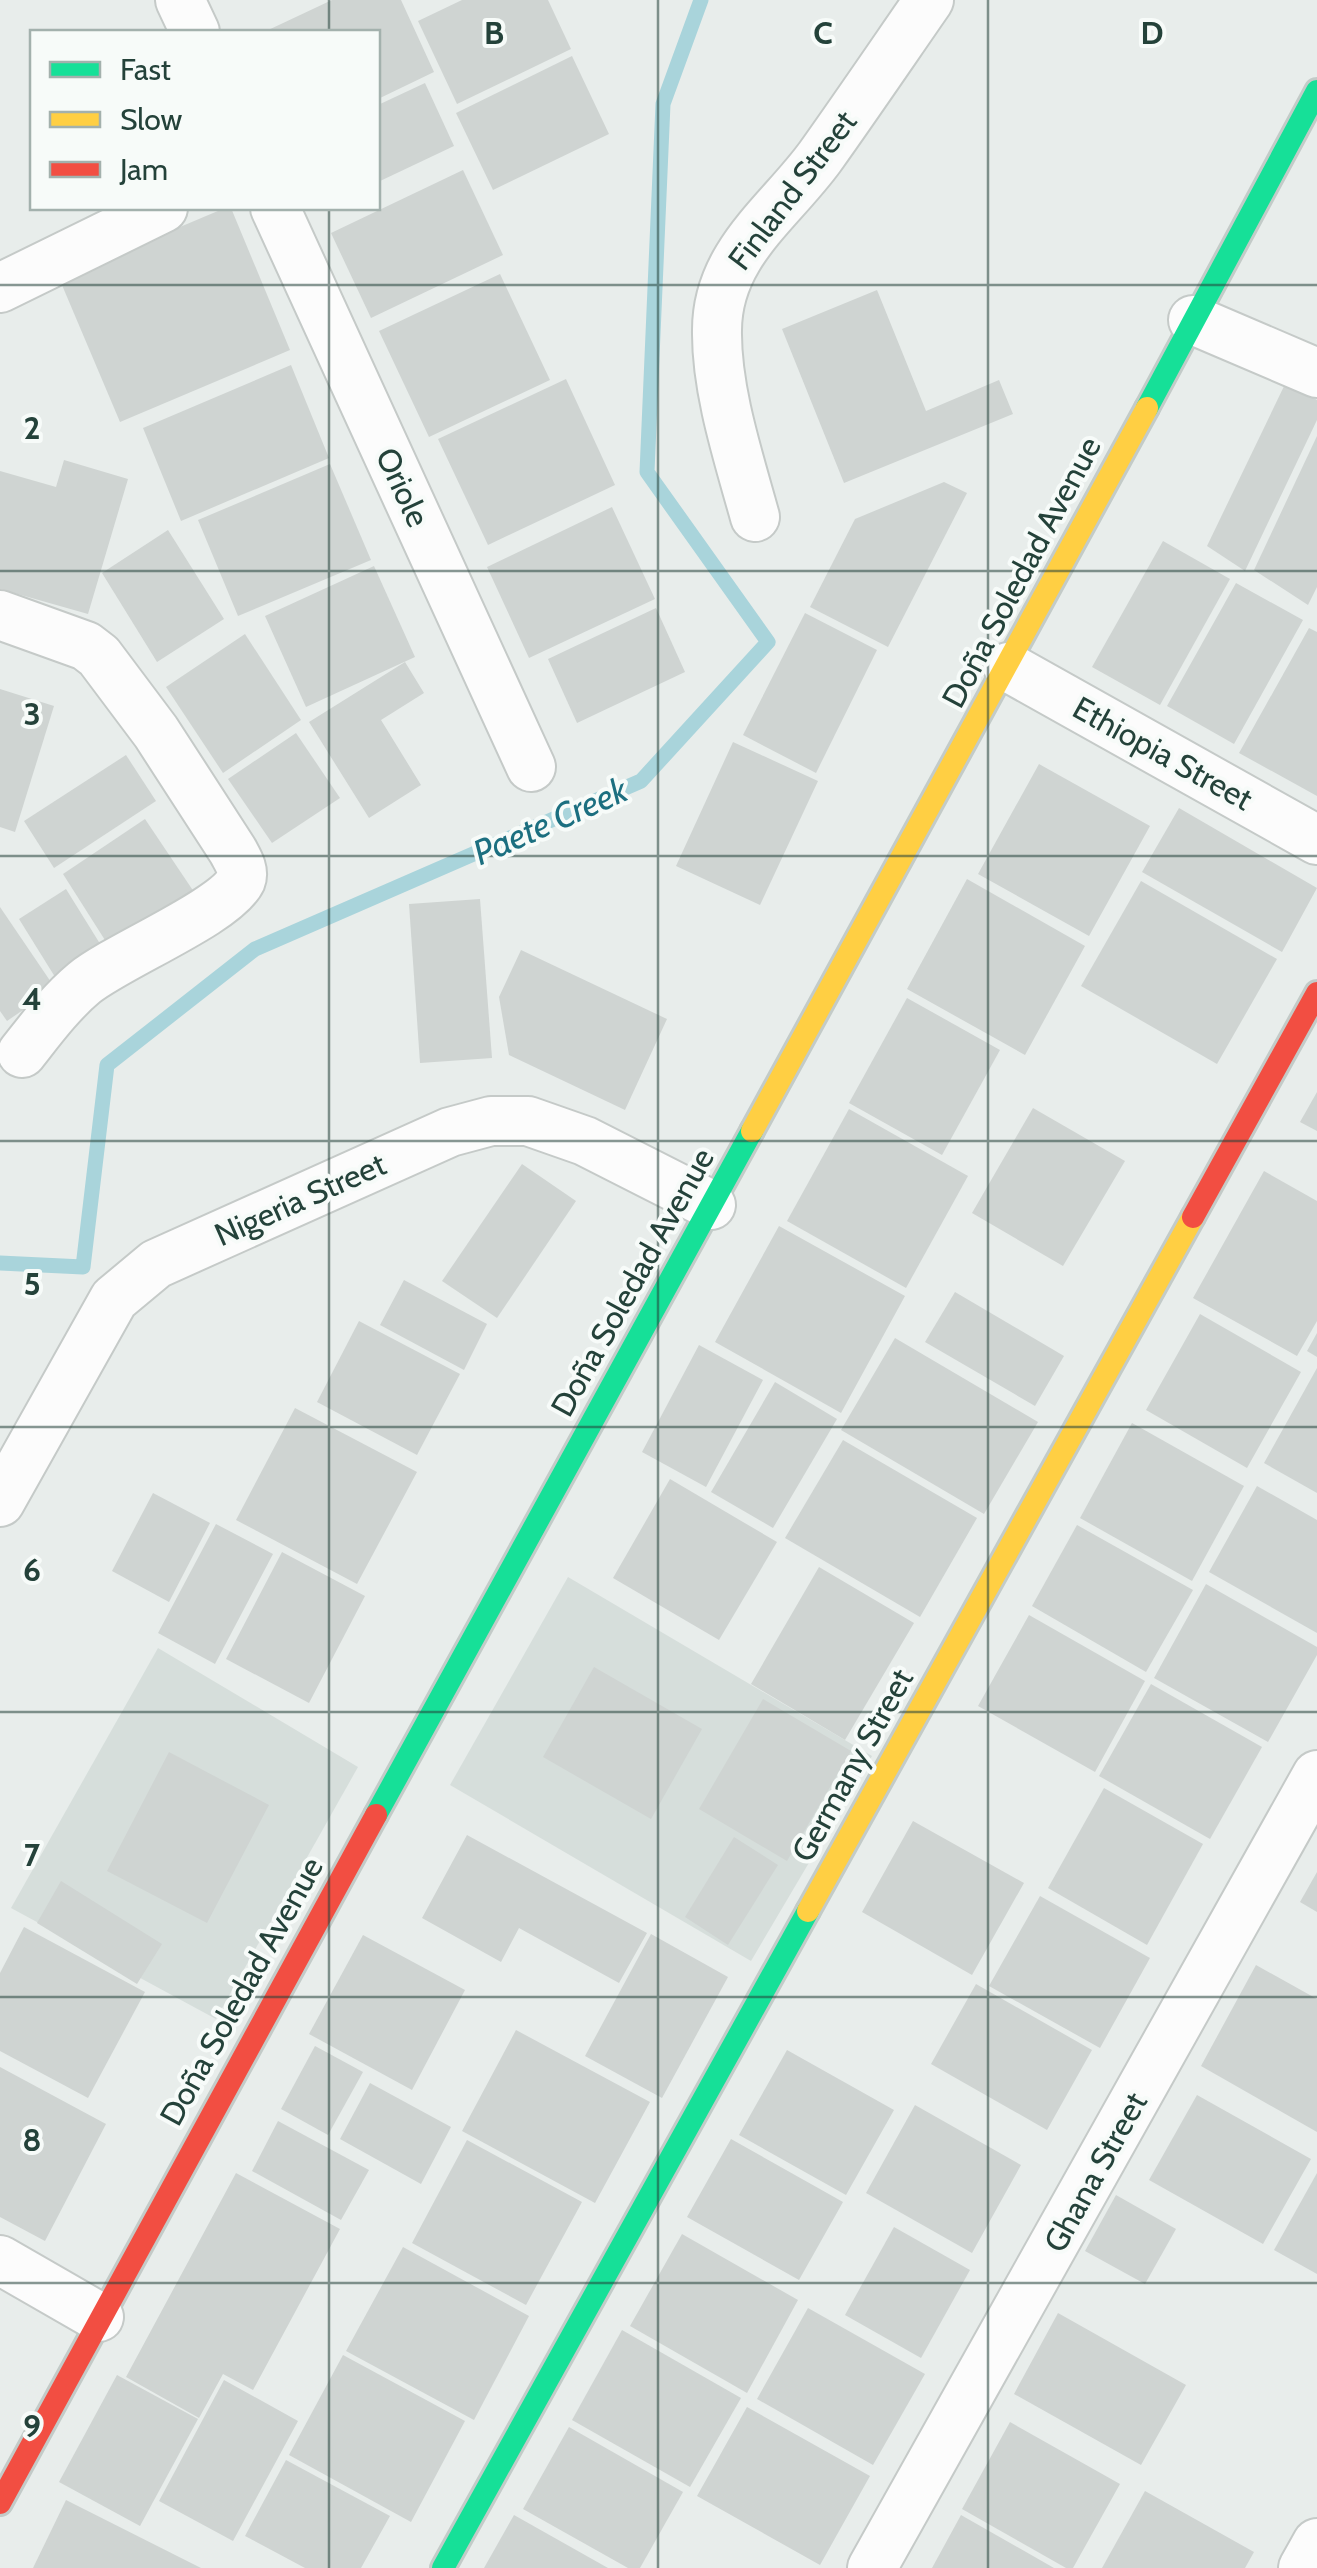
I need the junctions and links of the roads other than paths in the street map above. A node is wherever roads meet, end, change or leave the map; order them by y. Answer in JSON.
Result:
{"nodes":[{"id":1,"x":180,"y":0,"type":"edge"},
{"id":2,"x":929,"y":0,"type":"edge"},
{"id":3,"x":194,"y":30,"type":"edge"},
{"id":4,"x":1317,"y":90,"type":"edge"},
{"id":5,"x":159,"y":210,"type":"edge"},
{"id":6,"x":276,"y":210,"type":"edge"},
{"id":7,"x":0,"y":288,"type":"edge"},
{"id":8,"x":1193,"y":320,"type":"junction"},
{"id":9,"x":1317,"y":373,"type":"edge"},
{"id":10,"x":755,"y":517,"type":"dead end"},
{"id":11,"x":0,"y":615,"type":"edge"},
{"id":12,"x":1008,"y":666,"type":"junction"},
{"id":13,"x":531,"y":767,"type":"dead end"},
{"id":14,"x":1317,"y":840,"type":"edge"},
{"id":15,"x":1317,"y":993,"type":"edge"},
{"id":16,"x":22,"y":1053,"type":"dead end"},
{"id":17,"x":710,"y":1205,"type":"junction"},
{"id":18,"x":0,"y":1502,"type":"edge"},
{"id":19,"x":1317,"y":1775,"type":"edge"},
{"id":20,"x":0,"y":2260,"type":"edge"},
{"id":21,"x":99,"y":2317,"type":"junction"},
{"id":22,"x":0,"y":2503,"type":"edge"},
{"id":23,"x":1317,"y":2543,"type":"edge"},
{"id":24,"x":444,"y":2568,"type":"edge"},
{"id":25,"x":872,"y":2568,"type":"edge"},
{"id":26,"x":1303,"y":2568,"type":"edge"}],
"edges":[{"from":1,"to":3,"type":"street"},
{"from":2,"to":10,"type":"street","name":"Finland Street"},
{"from":4,"to":8,"type":"main road","name":"Doña Soledad Avenue"},
{"from":5,"to":7,"type":"street"},
{"from":6,"to":13,"type":"street","name":"Oriole"},
{"from":8,"to":9,"type":"street"},
{"from":8,"to":12,"type":"main road","name":"Doña Soledad Avenue"},
{"from":11,"to":16,"type":"street"},
{"from":12,"to":14,"type":"street","name":"Ethiopia Street"},
{"from":12,"to":17,"type":"main road","name":"Doña Soledad Avenue"},
{"from":15,"to":24,"type":"main road","name":"Germany Street"},
{"from":17,"to":18,"type":"street","name":"Nigeria Street"},
{"from":17,"to":21,"type":"main road","name":"Doña Soledad Avenue"},
{"from":19,"to":25,"type":"street","name":"Ghana Street"},
{"from":20,"to":21,"type":"street"},
{"from":21,"to":22,"type":"main road","name":"Doña Soledad Avenue"},
{"from":23,"to":26,"type":"street"}]}
